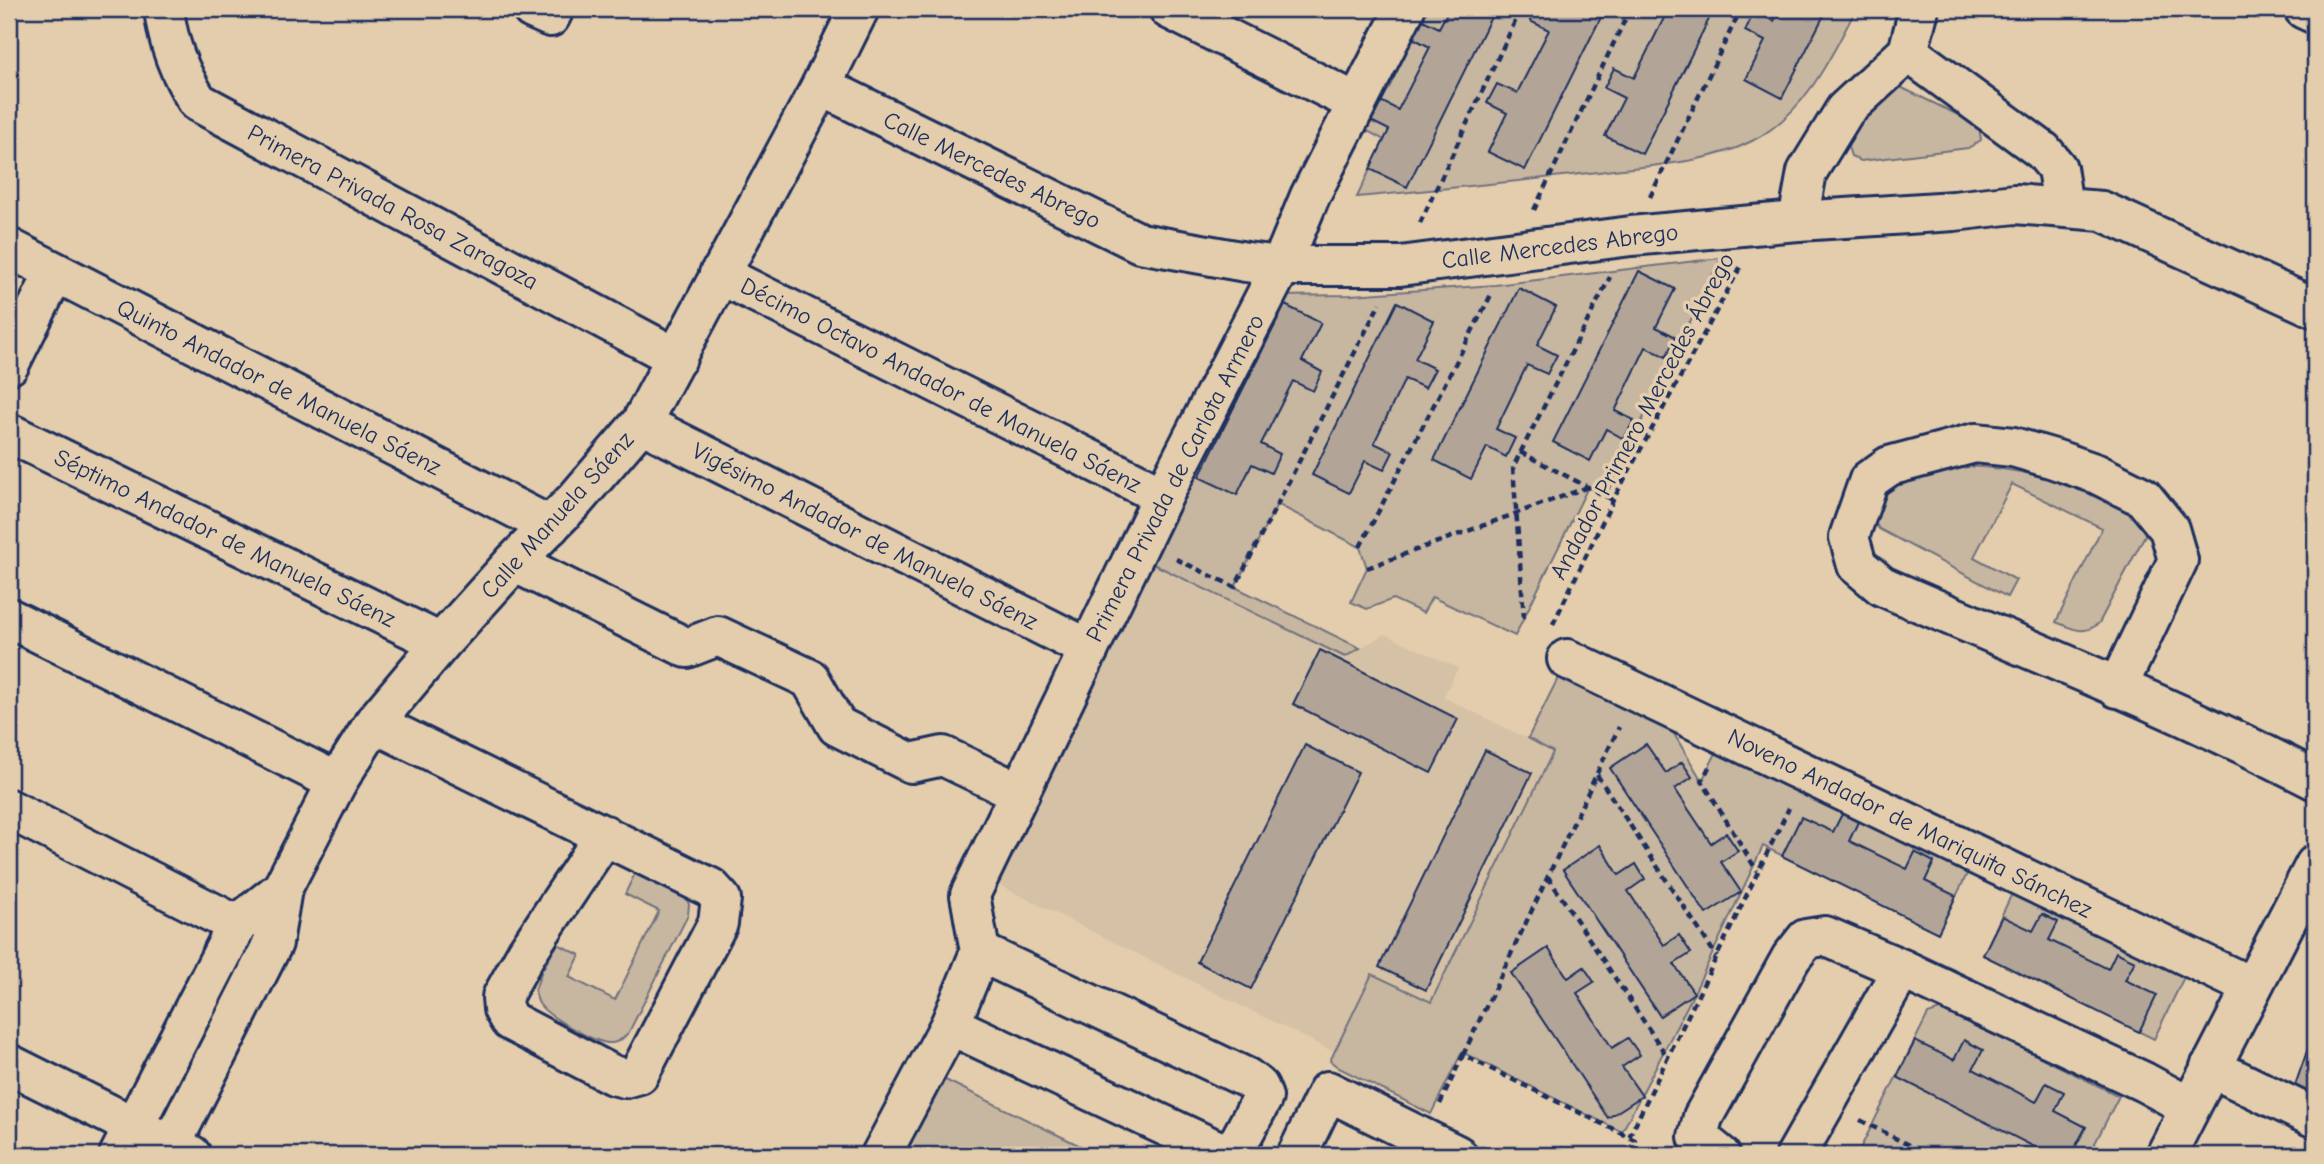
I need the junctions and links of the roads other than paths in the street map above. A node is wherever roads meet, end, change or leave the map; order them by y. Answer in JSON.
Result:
{"nodes":[{"id":1,"x":164,"y":9,"type":"edge"},
{"id":2,"x":532,"y":9,"type":"edge"},
{"id":3,"x":554,"y":9,"type":"edge"},
{"id":4,"x":859,"y":9,"type":"edge"},
{"id":5,"x":1168,"y":9,"type":"edge"},
{"id":6,"x":1405,"y":9,"type":"edge"},
{"id":7,"x":1919,"y":9,"type":"edge"},
{"id":8,"x":2304,"y":9,"type":"edge"},
{"id":9,"x":2315,"y":14,"type":"edge"},
{"id":10,"x":1908,"y":52,"type":"junction"},
{"id":11,"x":821,"y":86,"type":"junction"},
{"id":12,"x":1357,"y":103,"type":"junction"},
{"id":13,"x":2063,"y":206,"type":"junction"},
{"id":14,"x":1781,"y":223,"type":"junction"},
{"id":15,"x":9,"y":248,"type":"edge"},
{"id":16,"x":1281,"y":265,"type":"junction"},
{"id":17,"x":55,"y":272,"type":"junction"},
{"id":18,"x":719,"y":274,"type":"junction"},
{"id":19,"x":2315,"y":308,"type":"edge"},
{"id":20,"x":677,"y":358,"type":"junction"},
{"id":21,"x":9,"y":365,"type":"edge"},
{"id":22,"x":641,"y":423,"type":"junction"},
{"id":23,"x":9,"y":433,"type":"edge"},
{"id":24,"x":1163,"y":496,"type":"junction"},
{"id":25,"x":550,"y":526,"type":"junction"},
{"id":26,"x":514,"y":562,"type":"junction"},
{"id":27,"x":9,"y":618,"type":"edge"},
{"id":28,"x":1560,"y":642,"type":"road end"},
{"id":29,"x":441,"y":643,"type":"junction"},
{"id":30,"x":1089,"y":649,"type":"junction"},
{"id":31,"x":2117,"y":688,"type":"junction"},
{"id":32,"x":374,"y":723,"type":"junction"},
{"id":33,"x":2315,"y":780,"type":"edge"},
{"id":34,"x":337,"y":782,"type":"junction"},
{"id":35,"x":1020,"y":793,"type":"junction"},
{"id":36,"x":9,"y":809,"type":"edge"},
{"id":37,"x":605,"y":835,"type":"junction"},
{"id":38,"x":2315,"y":865,"type":"edge"},
{"id":39,"x":282,"y":889,"type":"junction"},
{"id":40,"x":237,"y":925,"type":"junction"},
{"id":41,"x":2301,"y":926,"type":"edge"},
{"id":42,"x":273,"y":943,"type":"junction"},
{"id":43,"x":980,"y":952,"type":"junction"},
{"id":44,"x":1902,"y":969,"type":"junction"},
{"id":45,"x":2252,"y":986,"type":"junction"},
{"id":46,"x":950,"y":1025,"type":"junction"},
{"id":47,"x":9,"y":1064,"type":"edge"},
{"id":48,"x":2210,"y":1067,"type":"junction"},
{"id":49,"x":2190,"y":1107,"type":"junction"},
{"id":50,"x":2315,"y":1118,"type":"edge"},
{"id":51,"x":127,"y":1141,"type":"edge"},
{"id":52,"x":176,"y":1152,"type":"edge"},
{"id":53,"x":881,"y":1155,"type":"edge"},
{"id":54,"x":1297,"y":1155,"type":"edge"},
{"id":55,"x":1457,"y":1155,"type":"edge"},
{"id":56,"x":1720,"y":1155,"type":"edge"},
{"id":57,"x":1796,"y":1155,"type":"edge"},
{"id":58,"x":2166,"y":1155,"type":"edge"}],
"edges":[{"from":1,"to":20,"type":"street","name":"Primera Privada Rosa Zaragoza"},
{"from":2,"to":3,"type":"street"},
{"from":4,"to":11,"type":"street","name":"Calle Manuela Sáenz"},
{"from":5,"to":12,"type":"street"},
{"from":6,"to":12,"type":"street","name":"Primera Privada de Carlota Armero"},
{"from":7,"to":10,"type":"street"},
{"from":8,"to":9,"type":"street"},
{"from":10,"to":13,"type":"street"},
{"from":10,"to":14,"type":"street"},
{"from":11,"to":16,"type":"street","name":"Calle Mercedes Abrego"},
{"from":11,"to":18,"type":"street","name":"Calle Manuela Sáenz"},
{"from":12,"to":16,"type":"street","name":"Primera Privada de Carlota Armero"},
{"from":13,"to":14,"type":"street","name":"Calle Mercedes Abrego"},
{"from":13,"to":19,"type":"street","name":"Calle Mercedes Abrego"},
{"from":14,"to":16,"type":"street","name":"Calle Mercedes Abrego"},
{"from":15,"to":17,"type":"street","name":"Quinto Andador de Manuela Sáenz"},
{"from":16,"to":24,"type":"street","name":"Primera Privada de Carlota Armero"},
{"from":17,"to":21,"type":"street"},
{"from":17,"to":25,"type":"street","name":"Quinto Andador de Manuela Sáenz"},
{"from":18,"to":20,"type":"street","name":"Calle Manuela Sáenz"},
{"from":18,"to":24,"type":"street","name":"Décimo Octavo Andador de Manuela Sáenz"},
{"from":20,"to":22,"type":"street","name":"Calle Manuela Sáenz"},
{"from":22,"to":25,"type":"street","name":"Calle Manuela Sáenz"},
{"from":22,"to":30,"type":"street","name":"Vigésimo Andador de Manuela Sáenz"},
{"from":23,"to":29,"type":"street","name":"Séptimo Andador de Manuela Sáenz"},
{"from":24,"to":30,"type":"street","name":"Primera Privada de Carlota Armero"},
{"from":25,"to":26,"type":"street","name":"Calle Manuela Sáenz"},
{"from":26,"to":29,"type":"street","name":"Calle Manuela Sáenz"},
{"from":26,"to":35,"type":"street"},
{"from":27,"to":34,"type":"street"},
{"from":28,"to":45,"type":"street","name":"Noveno Andador de Mariquita Sánchez"},
{"from":29,"to":32,"type":"street","name":"Calle Manuela Sáenz"},
{"from":30,"to":35,"type":"street","name":"Primera Privada de Carlota Armero"},
{"from":31,"to":31,"type":"street"},
{"from":31,"to":33,"type":"street"},
{"from":32,"to":34,"type":"street","name":"Calle Manuela Sáenz"},
{"from":32,"to":37,"type":"street"},
{"from":34,"to":39,"type":"street","name":"Calle Manuela Sáenz"},
{"from":35,"to":43,"type":"street","name":"Primera Privada de Carlota Armero"},
{"from":36,"to":40,"type":"street"},
{"from":37,"to":37,"type":"street"},
{"from":38,"to":41,"type":"street"},
{"from":39,"to":40,"type":"street","name":"Calle Manuela Sáenz"},
{"from":39,"to":42,"type":"street","name":"Calle Manuela Sáenz"},
{"from":40,"to":42,"type":"street"},
{"from":40,"to":51,"type":"street","name":"Calle Manuela Sáenz"},
{"from":41,"to":45,"type":"street"},
{"from":42,"to":52,"type":"street","name":"Calle Manuela Sáenz"},
{"from":43,"to":46,"type":"street"},
{"from":43,"to":46,"type":"street"},
{"from":44,"to":49,"type":"street"},
{"from":44,"to":56,"type":"street"},
{"from":44,"to":57,"type":"street"},
{"from":45,"to":48,"type":"street"},
{"from":46,"to":53,"type":"street"},
{"from":47,"to":51,"type":"street"},
{"from":48,"to":49,"type":"street"},
{"from":48,"to":50,"type":"street"},
{"from":49,"to":58,"type":"street"},
{"from":51,"to":52,"type":"street"},
{"from":54,"to":55,"type":"street"}]}
